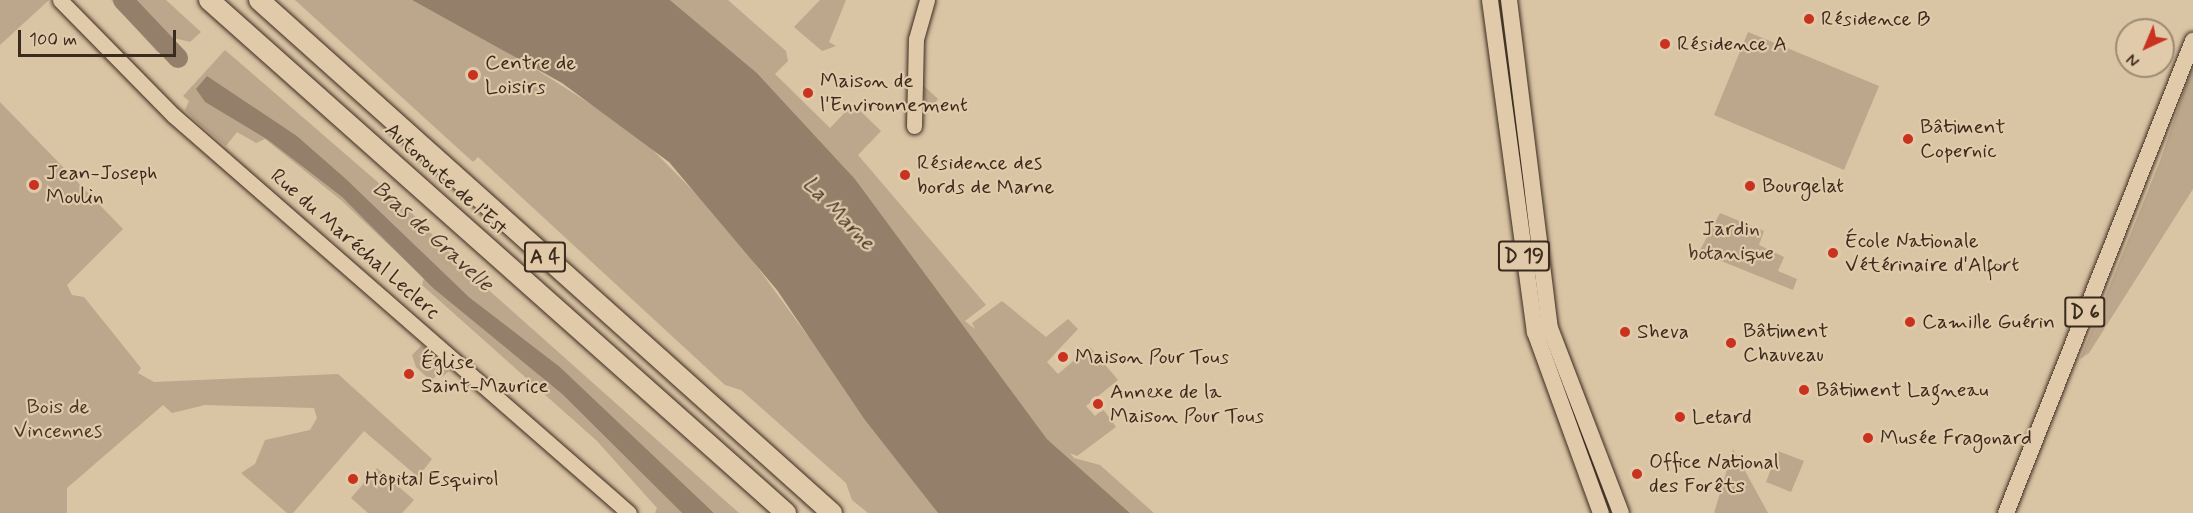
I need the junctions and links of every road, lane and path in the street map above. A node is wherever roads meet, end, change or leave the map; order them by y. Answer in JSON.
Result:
{"nodes":[{"id":1,"x":60,"y":0,"type":"edge"},
{"id":2,"x":209,"y":0,"type":"edge"},
{"id":3,"x":259,"y":0,"type":"edge"},
{"id":4,"x":927,"y":0,"type":"edge"},
{"id":5,"x":1490,"y":0,"type":"edge"},
{"id":6,"x":1509,"y":0,"type":"edge"},
{"id":7,"x":2193,"y":41,"type":"edge"},
{"id":8,"x":914,"y":126,"type":"dead end"},
{"id":9,"x":629,"y":513,"type":"edge"},
{"id":10,"x":786,"y":513,"type":"edge"},
{"id":11,"x":832,"y":513,"type":"edge"},
{"id":12,"x":1601,"y":513,"type":"edge"},
{"id":13,"x":1621,"y":513,"type":"edge"},
{"id":14,"x":2006,"y":513,"type":"edge"}],
"edges":[{"from":1,"to":9,"type":"street","name":"Rue du Maréchal Leclerc"},
{"from":2,"to":10,"type":"highway","name":"Autoroute de l’Est","number":"A 4"},
{"from":3,"to":11,"type":"highway","name":"Autoroute de l’Est","number":"A 4"},
{"from":4,"to":8,"type":"street"},
{"from":5,"to":12,"type":"main road","number":"D 19"},
{"from":6,"to":13,"type":"main road","number":"D 19"},
{"from":7,"to":14,"type":"main road","number":"D 6"}]}
